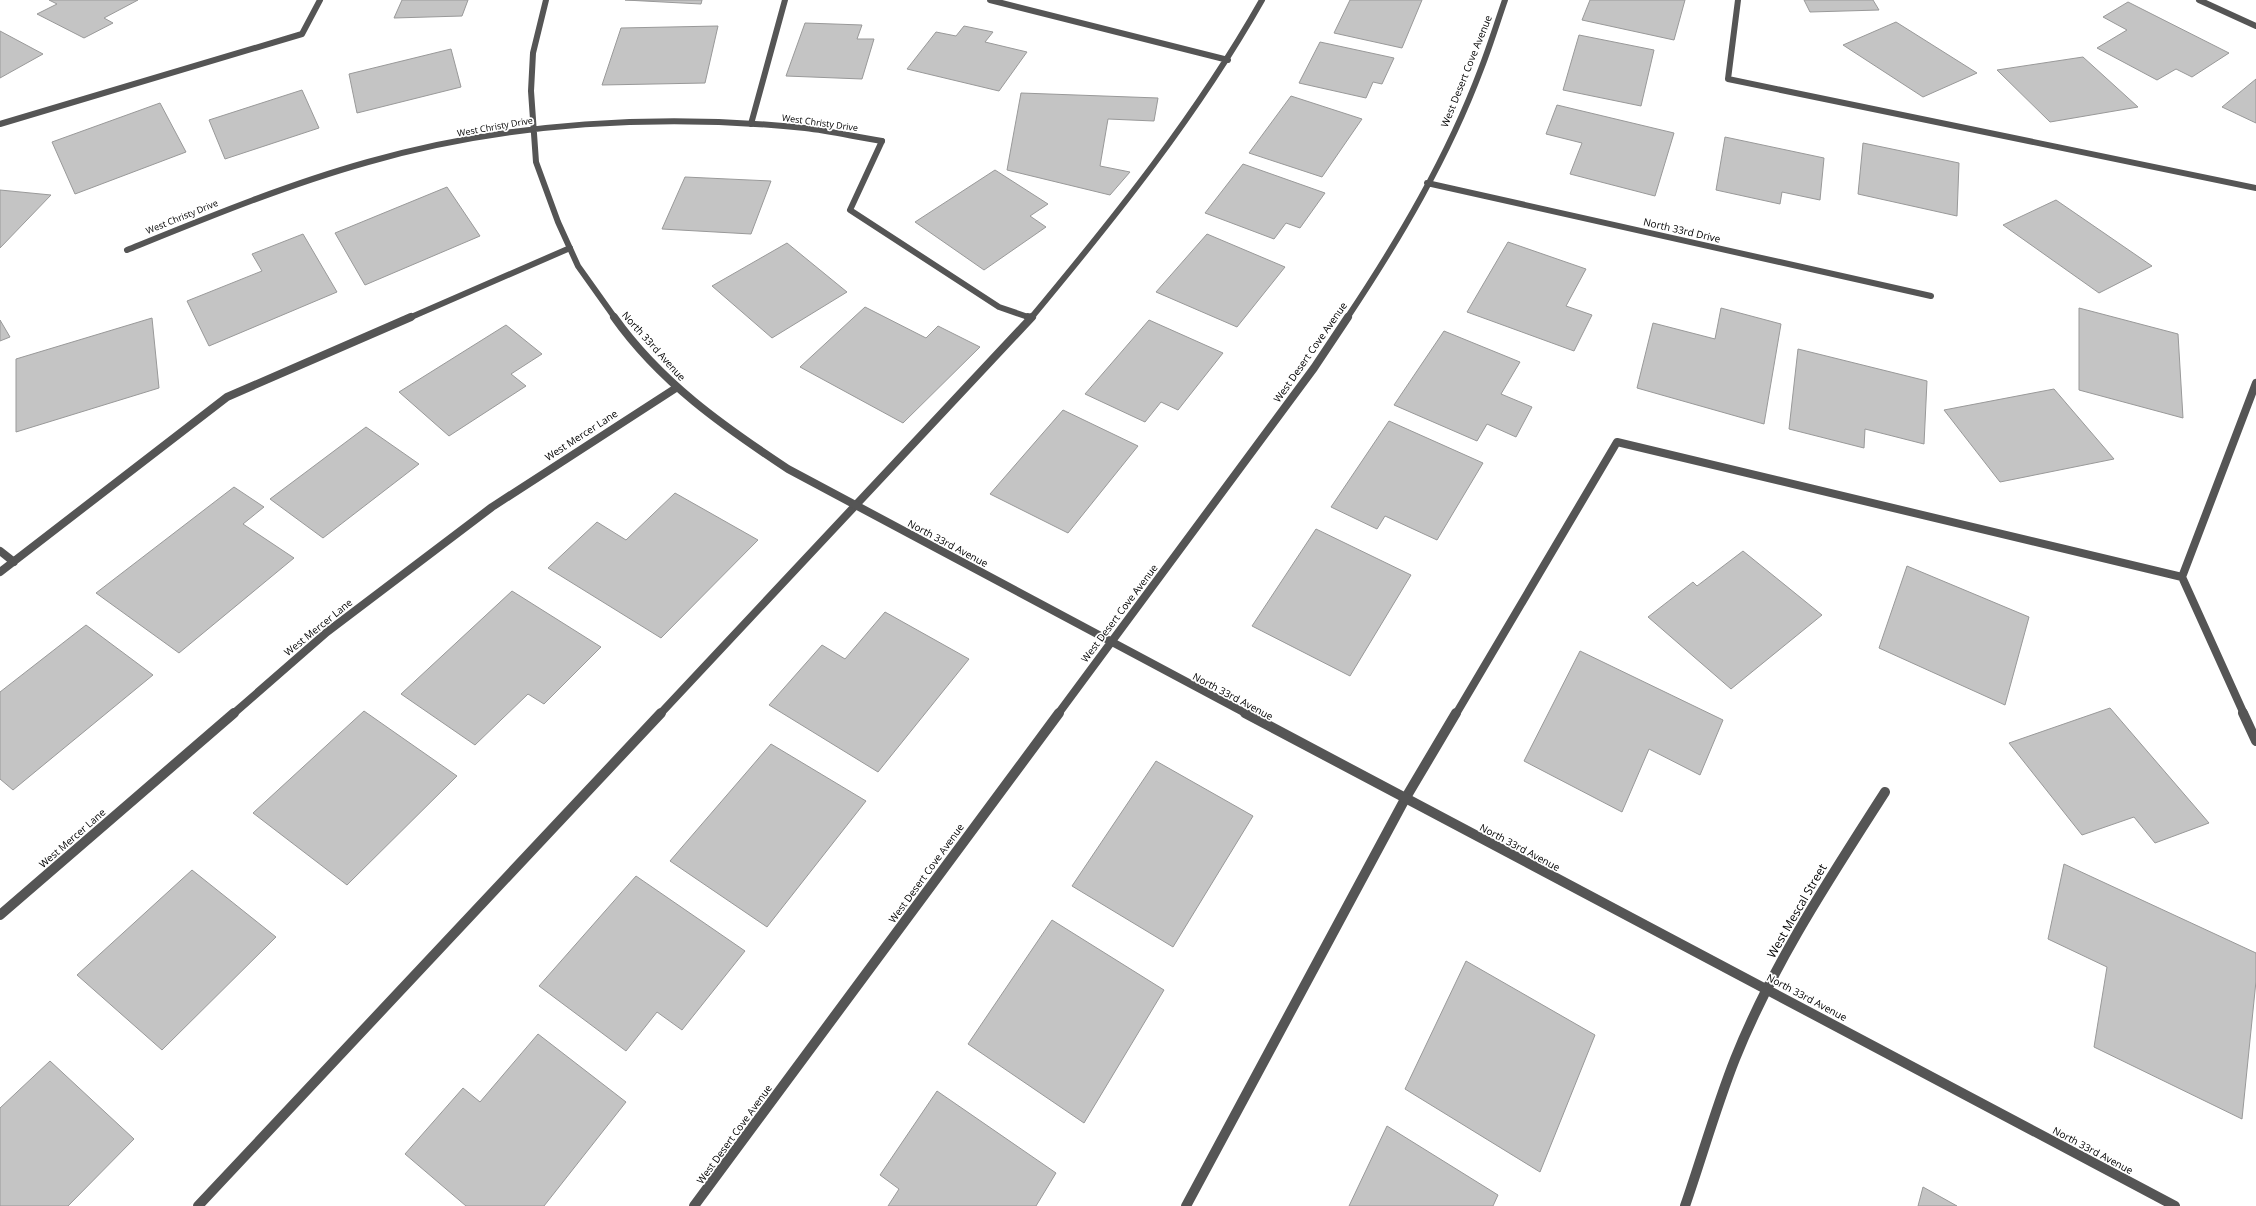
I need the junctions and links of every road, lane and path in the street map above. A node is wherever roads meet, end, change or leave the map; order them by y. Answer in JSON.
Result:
{"nodes":[{"id":1,"x":320,"y":0,"type":"edge"},
{"id":2,"x":546,"y":0,"type":"edge"},
{"id":3,"x":785,"y":0,"type":"edge"},
{"id":4,"x":990,"y":0,"type":"edge"},
{"id":5,"x":1262,"y":0,"type":"edge"},
{"id":6,"x":1505,"y":0,"type":"edge"},
{"id":7,"x":1738,"y":0,"type":"edge"},
{"id":8,"x":2199,"y":0,"type":"edge"},
{"id":9,"x":2256,"y":26,"type":"edge"},
{"id":10,"x":1228,"y":60,"type":"junction"},
{"id":11,"x":0,"y":124,"type":"edge"},
{"id":12,"x":751,"y":124,"type":"junction"},
{"id":13,"x":533,"y":129,"type":"junction"},
{"id":14,"x":1428,"y":183,"type":"junction"},
{"id":15,"x":2256,"y":188,"type":"edge"},
{"id":16,"x":570,"y":248,"type":"junction"},
{"id":17,"x":127,"y":250,"type":"dead end"},
{"id":18,"x":1931,"y":296,"type":"dead end"},
{"id":19,"x":1030,"y":318,"type":"junction"},
{"id":20,"x":2256,"y":382,"type":"edge"},
{"id":21,"x":676,"y":388,"type":"junction"},
{"id":22,"x":855,"y":506,"type":"junction"},
{"id":23,"x":0,"y":551,"type":"edge"},
{"id":24,"x":14,"y":562,"type":"junction"},
{"id":25,"x":0,"y":572,"type":"edge"},
{"id":26,"x":2182,"y":577,"type":"junction"},
{"id":27,"x":1110,"y":642,"type":"junction"},
{"id":28,"x":2256,"y":741,"type":"edge"},
{"id":29,"x":1885,"y":792,"type":"dead end"},
{"id":30,"x":1405,"y":799,"type":"junction"},
{"id":31,"x":0,"y":915,"type":"edge"},
{"id":32,"x":1768,"y":989,"type":"junction"},
{"id":33,"x":2171,"y":1205,"type":"edge"},
{"id":34,"x":198,"y":1206,"type":"edge"},
{"id":35,"x":694,"y":1206,"type":"edge"},
{"id":36,"x":1186,"y":1206,"type":"edge"},
{"id":37,"x":1685,"y":1206,"type":"edge"}],
"edges":[{"from":1,"to":11,"type":"street"},
{"from":2,"to":13,"type":"street","name":"North 33rd Avenue"},
{"from":3,"to":12,"type":"street"},
{"from":4,"to":10,"type":"street"},
{"from":5,"to":10,"type":"street"},
{"from":6,"to":14,"type":"street","name":"West Desert Cove Avenue"},
{"from":7,"to":15,"type":"street"},
{"from":8,"to":9,"type":"street"},
{"from":10,"to":19,"type":"street"},
{"from":12,"to":13,"type":"street","name":"West Christy Drive"},
{"from":12,"to":19,"type":"street","name":"West Christy Drive"},
{"from":13,"to":16,"type":"street","name":"North 33rd Avenue"},
{"from":13,"to":17,"type":"street","name":"West Christy Drive"},
{"from":14,"to":18,"type":"street","name":"North 33rd Drive"},
{"from":14,"to":27,"type":"street","name":"West Desert Cove Avenue"},
{"from":16,"to":21,"type":"street","name":"North 33rd Avenue"},
{"from":16,"to":24,"type":"street"},
{"from":19,"to":22,"type":"street"},
{"from":20,"to":26,"type":"street"},
{"from":21,"to":22,"type":"street","name":"North 33rd Avenue"},
{"from":21,"to":31,"type":"street","name":"West Mercer Lane"},
{"from":22,"to":27,"type":"street","name":"North 33rd Avenue"},
{"from":22,"to":34,"type":"street"},
{"from":23,"to":24,"type":"street"},
{"from":24,"to":25,"type":"street"},
{"from":26,"to":28,"type":"street"},
{"from":26,"to":30,"type":"street"},
{"from":27,"to":30,"type":"street","name":"North 33rd Avenue"},
{"from":27,"to":35,"type":"street","name":"West Desert Cove Avenue"},
{"from":29,"to":32,"type":"street","name":"West Mescal Street"},
{"from":30,"to":32,"type":"street","name":"North 33rd Avenue"},
{"from":30,"to":36,"type":"street"},
{"from":32,"to":33,"type":"street","name":"North 33rd Avenue"},
{"from":32,"to":37,"type":"street","name":"West Mescal Street"}]}
